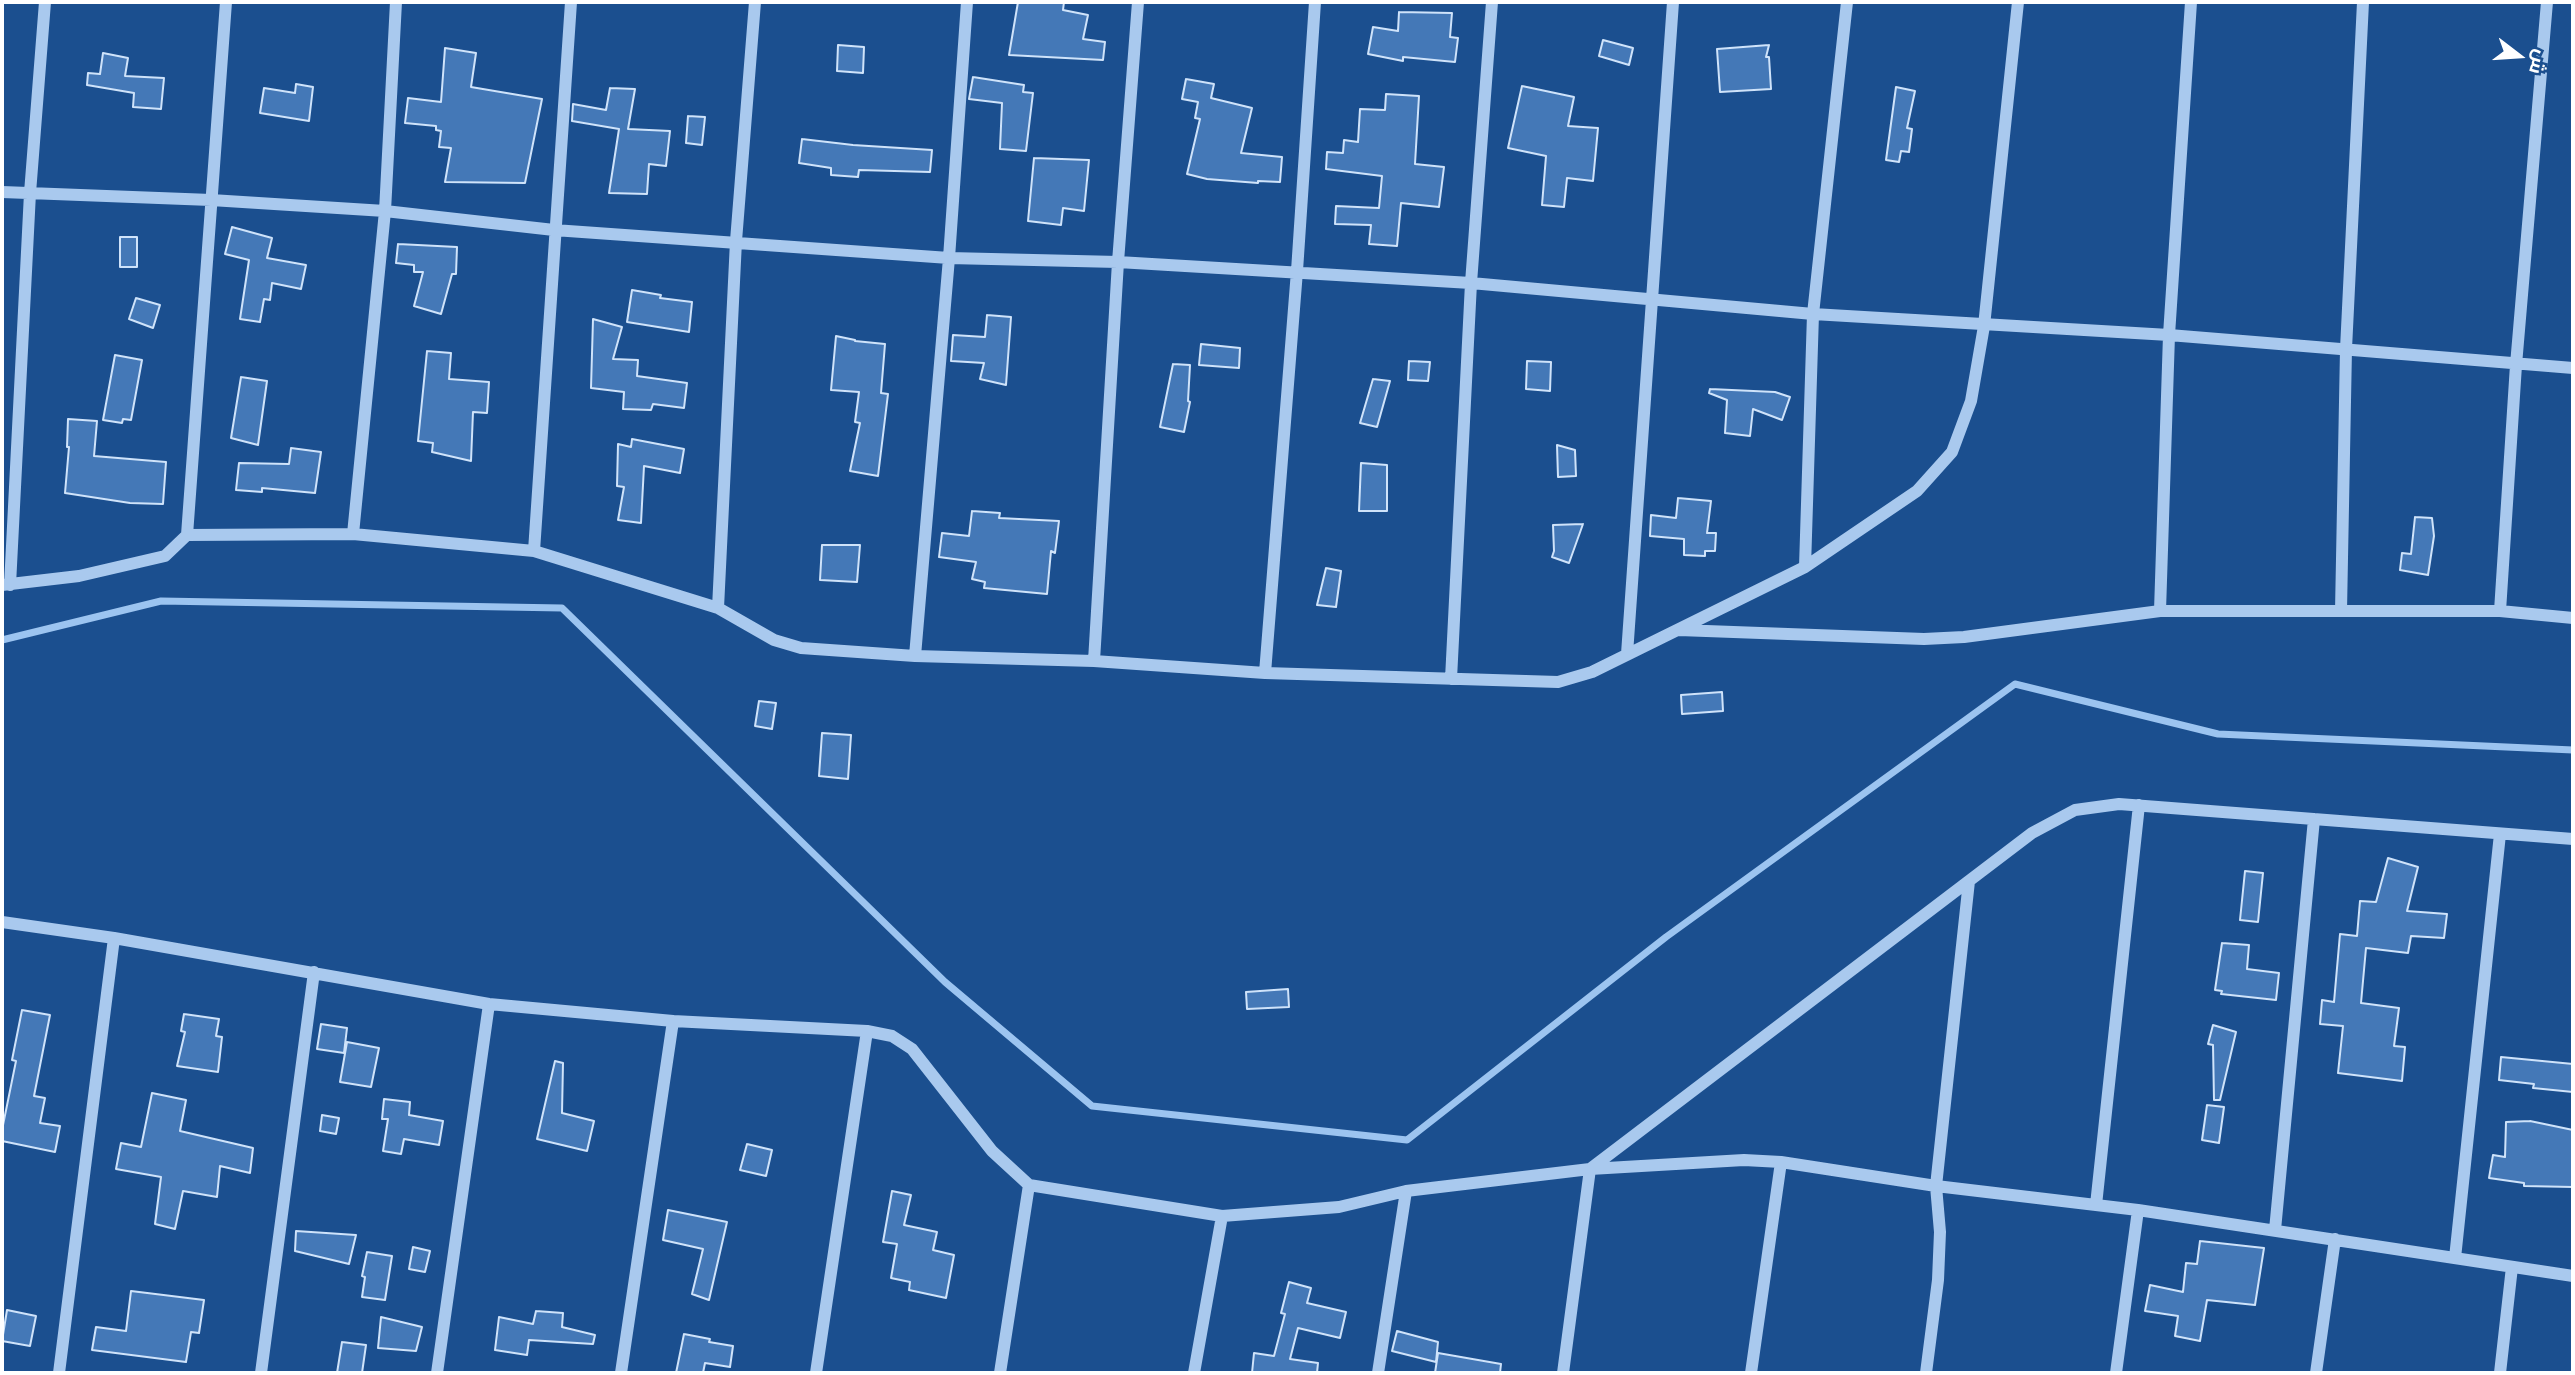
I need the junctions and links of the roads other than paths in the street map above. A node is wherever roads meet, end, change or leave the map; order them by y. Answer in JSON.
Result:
{"nodes":[{"id":1,"x":45,"y":2,"type":"edge"},
{"id":2,"x":226,"y":2,"type":"edge"},
{"id":3,"x":396,"y":2,"type":"edge"},
{"id":4,"x":571,"y":2,"type":"edge"},
{"id":5,"x":755,"y":2,"type":"edge"},
{"id":6,"x":967,"y":2,"type":"edge"},
{"id":7,"x":1138,"y":2,"type":"edge"},
{"id":8,"x":1315,"y":2,"type":"edge"},
{"id":9,"x":1492,"y":2,"type":"edge"},
{"id":10,"x":1673,"y":2,"type":"edge"},
{"id":11,"x":1847,"y":2,"type":"edge"},
{"id":12,"x":2018,"y":2,"type":"edge"},
{"id":13,"x":2191,"y":2,"type":"edge"},
{"id":14,"x":2363,"y":2,"type":"edge"},
{"id":15,"x":2547,"y":2,"type":"edge"},
{"id":16,"x":2,"y":191,"type":"edge"},
{"id":17,"x":30,"y":193,"type":"junction"},
{"id":18,"x":211,"y":200,"type":"junction"},
{"id":19,"x":384,"y":211,"type":"junction"},
{"id":20,"x":554,"y":230,"type":"junction"},
{"id":21,"x":736,"y":241,"type":"junction"},
{"id":22,"x":949,"y":258,"type":"junction"},
{"id":23,"x":1118,"y":262,"type":"junction"},
{"id":24,"x":1297,"y":271,"type":"junction"},
{"id":25,"x":1471,"y":283,"type":"junction"},
{"id":26,"x":1652,"y":299,"type":"junction"},
{"id":27,"x":1813,"y":314,"type":"junction"},
{"id":28,"x":1984,"y":326,"type":"junction"},
{"id":29,"x":2169,"y":335,"type":"junction"},
{"id":30,"x":2346,"y":349,"type":"junction"},
{"id":31,"x":2516,"y":365,"type":"junction"},
{"id":32,"x":2573,"y":368,"type":"edge"},
{"id":33,"x":353,"y":534,"type":"junction"},
{"id":34,"x":187,"y":535,"type":"junction"},
{"id":35,"x":534,"y":551,"type":"junction"},
{"id":36,"x":1805,"y":567,"type":"junction"},
{"id":37,"x":6,"y":585,"type":"edge"},
{"id":38,"x":718,"y":608,"type":"junction"},
{"id":39,"x":2160,"y":611,"type":"junction"},
{"id":40,"x":2342,"y":611,"type":"junction"},
{"id":41,"x":2500,"y":611,"type":"junction"},
{"id":42,"x":2573,"y":618,"type":"edge"},
{"id":43,"x":1675,"y":630,"type":"junction"},
{"id":44,"x":1627,"y":654,"type":"junction"},
{"id":45,"x":915,"y":656,"type":"junction"},
{"id":46,"x":1094,"y":661,"type":"junction"},
{"id":47,"x":1265,"y":673,"type":"junction"},
{"id":48,"x":1451,"y":679,"type":"junction"},
{"id":49,"x":2140,"y":805,"type":"junction"},
{"id":50,"x":2314,"y":819,"type":"junction"},
{"id":51,"x":2500,"y":834,"type":"junction"},
{"id":52,"x":2573,"y":839,"type":"edge"},
{"id":53,"x":1969,"y":881,"type":"junction"},
{"id":54,"x":2,"y":922,"type":"edge"},
{"id":55,"x":114,"y":938,"type":"junction"},
{"id":56,"x":314,"y":972,"type":"junction"},
{"id":57,"x":489,"y":1004,"type":"junction"},
{"id":58,"x":673,"y":1021,"type":"junction"},
{"id":59,"x":867,"y":1031,"type":"junction"},
{"id":60,"x":1781,"y":1161,"type":"junction"},
{"id":61,"x":1590,"y":1169,"type":"junction"},
{"id":62,"x":1029,"y":1185,"type":"junction"},
{"id":63,"x":1936,"y":1186,"type":"junction"},
{"id":64,"x":1406,"y":1191,"type":"junction"},
{"id":65,"x":2096,"y":1205,"type":"junction"},
{"id":66,"x":2138,"y":1210,"type":"junction"},
{"id":67,"x":1222,"y":1216,"type":"junction"},
{"id":68,"x":2275,"y":1230,"type":"junction"},
{"id":69,"x":2335,"y":1239,"type":"junction"},
{"id":70,"x":2455,"y":1258,"type":"junction"},
{"id":71,"x":2512,"y":1267,"type":"junction"},
{"id":72,"x":2573,"y":1276,"type":"edge"},
{"id":73,"x":59,"y":1373,"type":"edge"},
{"id":74,"x":261,"y":1373,"type":"edge"},
{"id":75,"x":437,"y":1373,"type":"edge"},
{"id":76,"x":621,"y":1373,"type":"edge"},
{"id":77,"x":816,"y":1373,"type":"edge"},
{"id":78,"x":1000,"y":1373,"type":"edge"},
{"id":79,"x":1194,"y":1373,"type":"edge"},
{"id":80,"x":1378,"y":1373,"type":"edge"},
{"id":81,"x":1563,"y":1373,"type":"edge"},
{"id":82,"x":1751,"y":1373,"type":"edge"},
{"id":83,"x":1926,"y":1373,"type":"edge"},
{"id":84,"x":2116,"y":1373,"type":"edge"},
{"id":85,"x":2316,"y":1373,"type":"edge"},
{"id":86,"x":2500,"y":1373,"type":"edge"}],
"edges":[{"from":1,"to":17,"type":"street"},
{"from":2,"to":18,"type":"street"},
{"from":3,"to":19,"type":"street"},
{"from":4,"to":20,"type":"street"},
{"from":5,"to":21,"type":"street"},
{"from":6,"to":22,"type":"street"},
{"from":7,"to":23,"type":"street"},
{"from":8,"to":24,"type":"street"},
{"from":9,"to":25,"type":"street"},
{"from":10,"to":26,"type":"street"},
{"from":11,"to":27,"type":"street"},
{"from":12,"to":28,"type":"street"},
{"from":13,"to":29,"type":"street"},
{"from":14,"to":30,"type":"street"},
{"from":15,"to":31,"type":"street"},
{"from":16,"to":17,"type":"street"},
{"from":17,"to":18,"type":"street"},
{"from":17,"to":37,"type":"street"},
{"from":18,"to":19,"type":"street"},
{"from":18,"to":34,"type":"street"},
{"from":19,"to":20,"type":"street"},
{"from":19,"to":33,"type":"street"},
{"from":20,"to":21,"type":"street"},
{"from":20,"to":35,"type":"street"},
{"from":21,"to":22,"type":"street"},
{"from":21,"to":38,"type":"street"},
{"from":22,"to":23,"type":"street"},
{"from":22,"to":45,"type":"street"},
{"from":23,"to":24,"type":"street"},
{"from":23,"to":46,"type":"street"},
{"from":24,"to":25,"type":"street"},
{"from":24,"to":47,"type":"street"},
{"from":25,"to":26,"type":"street"},
{"from":25,"to":48,"type":"street"},
{"from":26,"to":27,"type":"street"},
{"from":26,"to":44,"type":"street"},
{"from":27,"to":28,"type":"street"},
{"from":27,"to":36,"type":"street"},
{"from":28,"to":29,"type":"street"},
{"from":28,"to":36,"type":"street"},
{"from":29,"to":30,"type":"street"},
{"from":29,"to":39,"type":"street"},
{"from":30,"to":31,"type":"street"},
{"from":30,"to":40,"type":"street"},
{"from":31,"to":32,"type":"street"},
{"from":31,"to":41,"type":"street"},
{"from":33,"to":34,"type":"street"},
{"from":33,"to":35,"type":"street"},
{"from":34,"to":37,"type":"street"},
{"from":35,"to":38,"type":"street"},
{"from":36,"to":43,"type":"street"},
{"from":38,"to":45,"type":"street"},
{"from":39,"to":40,"type":"street"},
{"from":39,"to":43,"type":"street"},
{"from":40,"to":41,"type":"street"},
{"from":41,"to":42,"type":"street"},
{"from":43,"to":44,"type":"street"},
{"from":44,"to":48,"type":"street"},
{"from":45,"to":46,"type":"street"},
{"from":46,"to":47,"type":"street"},
{"from":47,"to":48,"type":"street"},
{"from":49,"to":50,"type":"street"},
{"from":49,"to":53,"type":"street"},
{"from":49,"to":65,"type":"street"},
{"from":50,"to":51,"type":"street"},
{"from":50,"to":68,"type":"street"},
{"from":51,"to":52,"type":"street"},
{"from":51,"to":70,"type":"street"},
{"from":53,"to":61,"type":"street"},
{"from":53,"to":63,"type":"street"},
{"from":54,"to":55,"type":"street"},
{"from":55,"to":56,"type":"street"},
{"from":55,"to":73,"type":"street"},
{"from":56,"to":57,"type":"street"},
{"from":56,"to":74,"type":"street"},
{"from":57,"to":58,"type":"street"},
{"from":57,"to":75,"type":"street"},
{"from":58,"to":59,"type":"street"},
{"from":58,"to":76,"type":"street"},
{"from":59,"to":62,"type":"street"},
{"from":59,"to":77,"type":"street"},
{"from":60,"to":61,"type":"street"},
{"from":60,"to":63,"type":"street"},
{"from":60,"to":82,"type":"street"},
{"from":61,"to":64,"type":"street"},
{"from":61,"to":81,"type":"street"},
{"from":62,"to":67,"type":"street"},
{"from":62,"to":78,"type":"street"},
{"from":63,"to":65,"type":"street"},
{"from":63,"to":83,"type":"street"},
{"from":64,"to":67,"type":"street"},
{"from":64,"to":80,"type":"street"},
{"from":65,"to":66,"type":"street"},
{"from":66,"to":68,"type":"street"},
{"from":66,"to":84,"type":"street"},
{"from":67,"to":79,"type":"street"},
{"from":68,"to":69,"type":"street"},
{"from":69,"to":70,"type":"street"},
{"from":69,"to":85,"type":"street"},
{"from":70,"to":71,"type":"street"},
{"from":71,"to":72,"type":"street"},
{"from":71,"to":86,"type":"street"}]}
